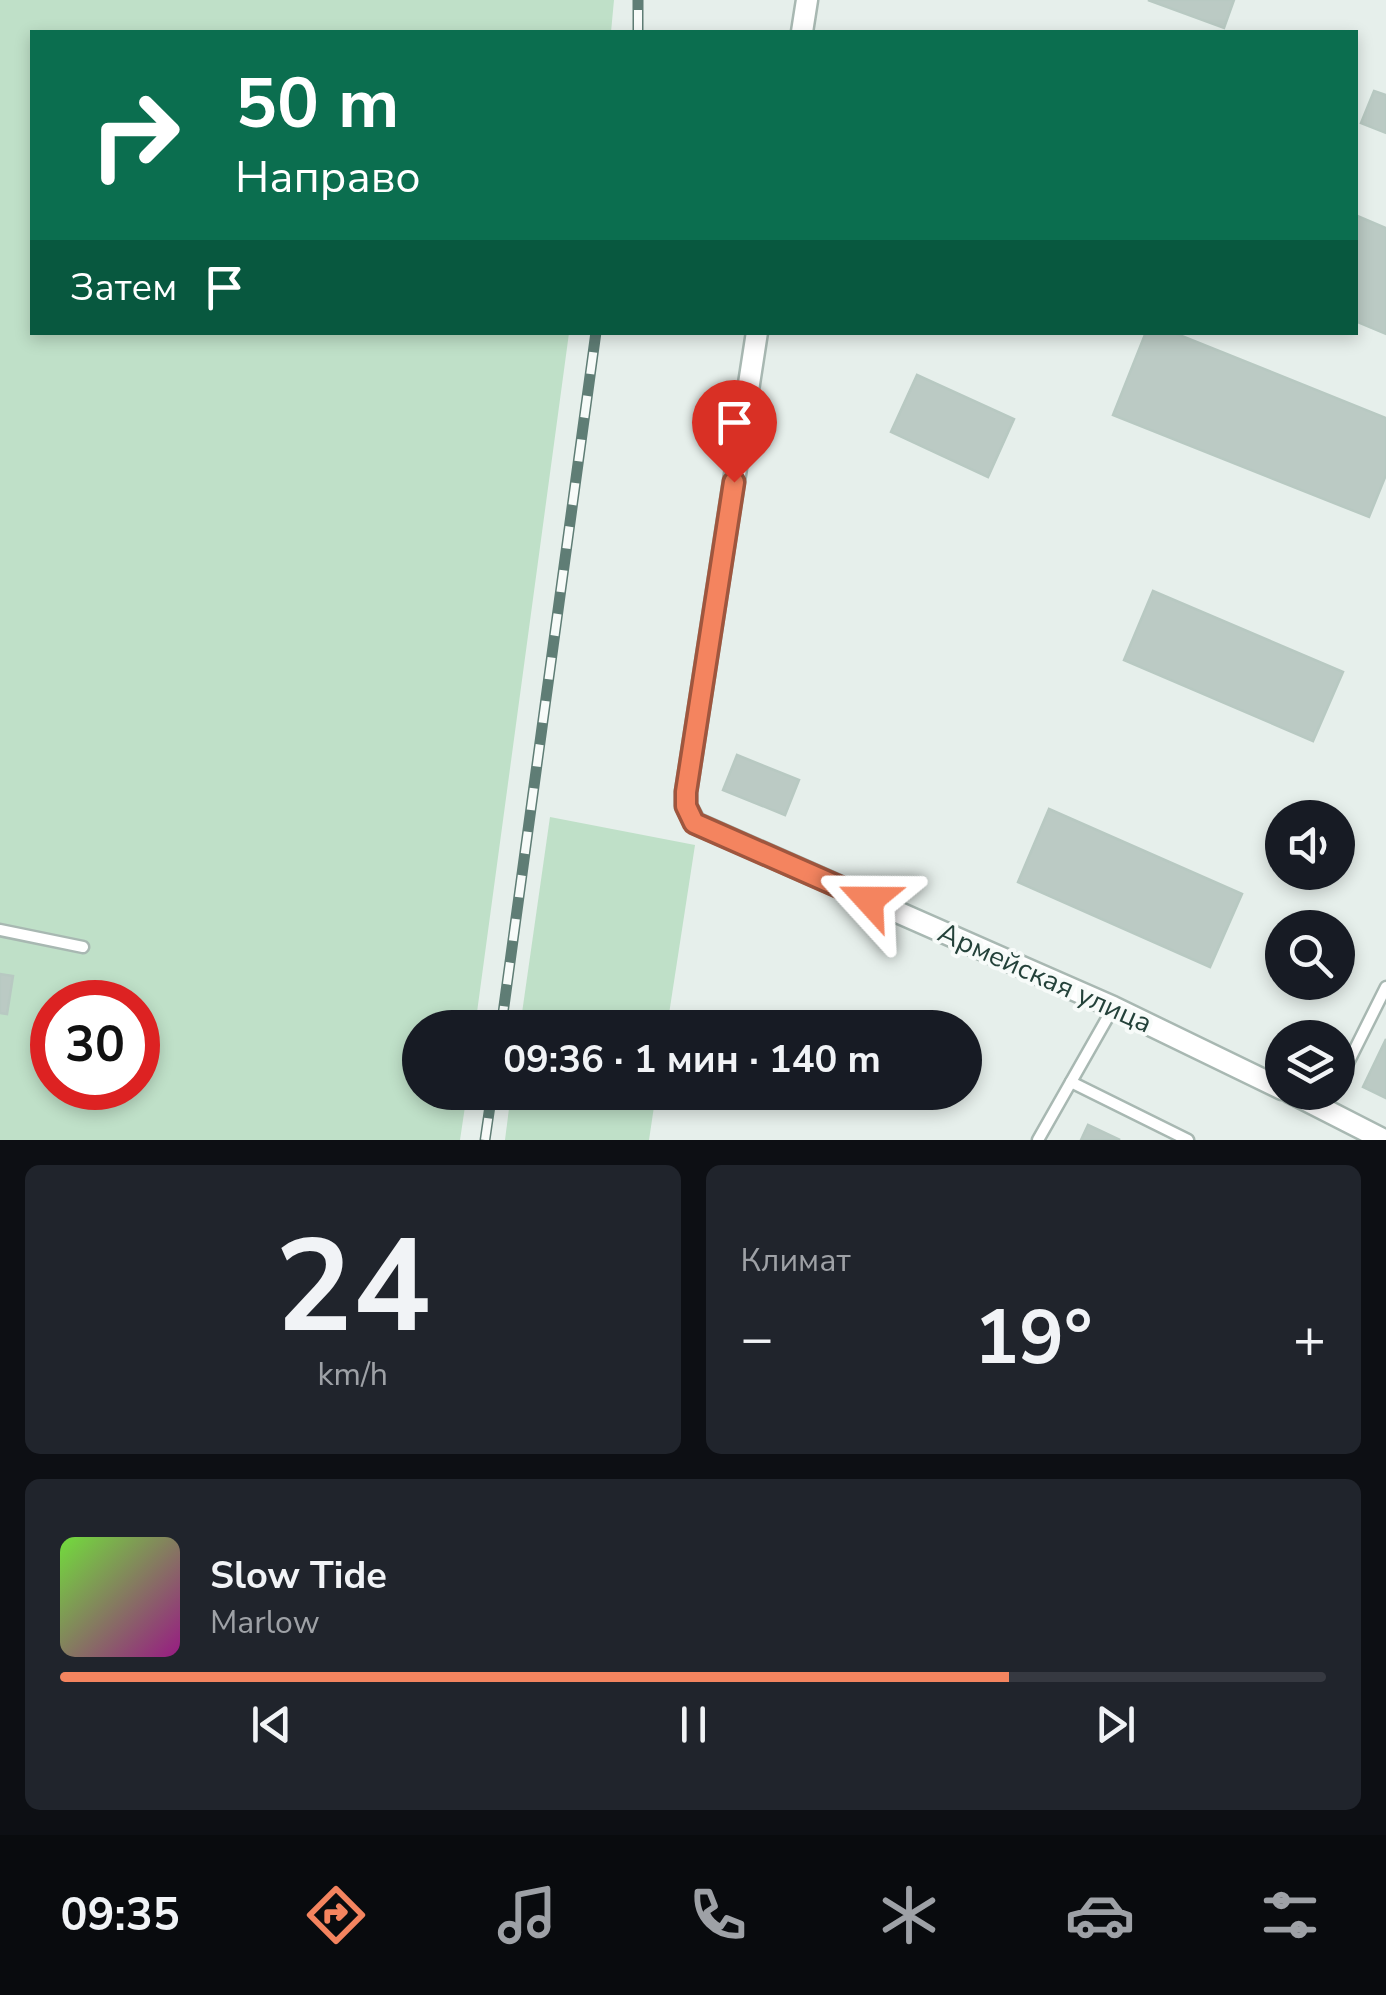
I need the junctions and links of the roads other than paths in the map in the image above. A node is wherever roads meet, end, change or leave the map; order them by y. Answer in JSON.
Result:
{"nodes":[{"id":1,"x":807,"y":0,"type":"edge"},
{"id":2,"x":802,"y":30,"type":"edge"},
{"id":3,"x":758,"y":335,"type":"edge"},
{"id":4,"x":0,"y":930,"type":"edge"},
{"id":5,"x":83,"y":947,"type":"dead end"},
{"id":6,"x":1386,"y":987,"type":"edge"},
{"id":7,"x":1113,"y":1007,"type":"junction"},
{"id":8,"x":1355,"y":1049,"type":"edge"},
{"id":9,"x":1265,"y":1081,"type":"edge"},
{"id":10,"x":1071,"y":1082,"type":"junction"},
{"id":11,"x":1342,"y":1110,"type":"edge"},
{"id":12,"x":1038,"y":1140,"type":"edge"},
{"id":13,"x":1188,"y":1140,"type":"edge"},
{"id":14,"x":1384,"y":1140,"type":"edge"}],
"edges":[{"from":1,"to":2,"type":"street"},
{"from":3,"to":7,"type":"street","name":"Армейская улица"},
{"from":4,"to":5,"type":"lane"},
{"from":6,"to":8,"type":"lane"},
{"from":7,"to":9,"type":"street","name":"Армейская улица"},
{"from":7,"to":10,"type":"lane"},
{"from":10,"to":12,"type":"lane"},
{"from":10,"to":13,"type":"lane"},
{"from":11,"to":14,"type":"street"}]}
